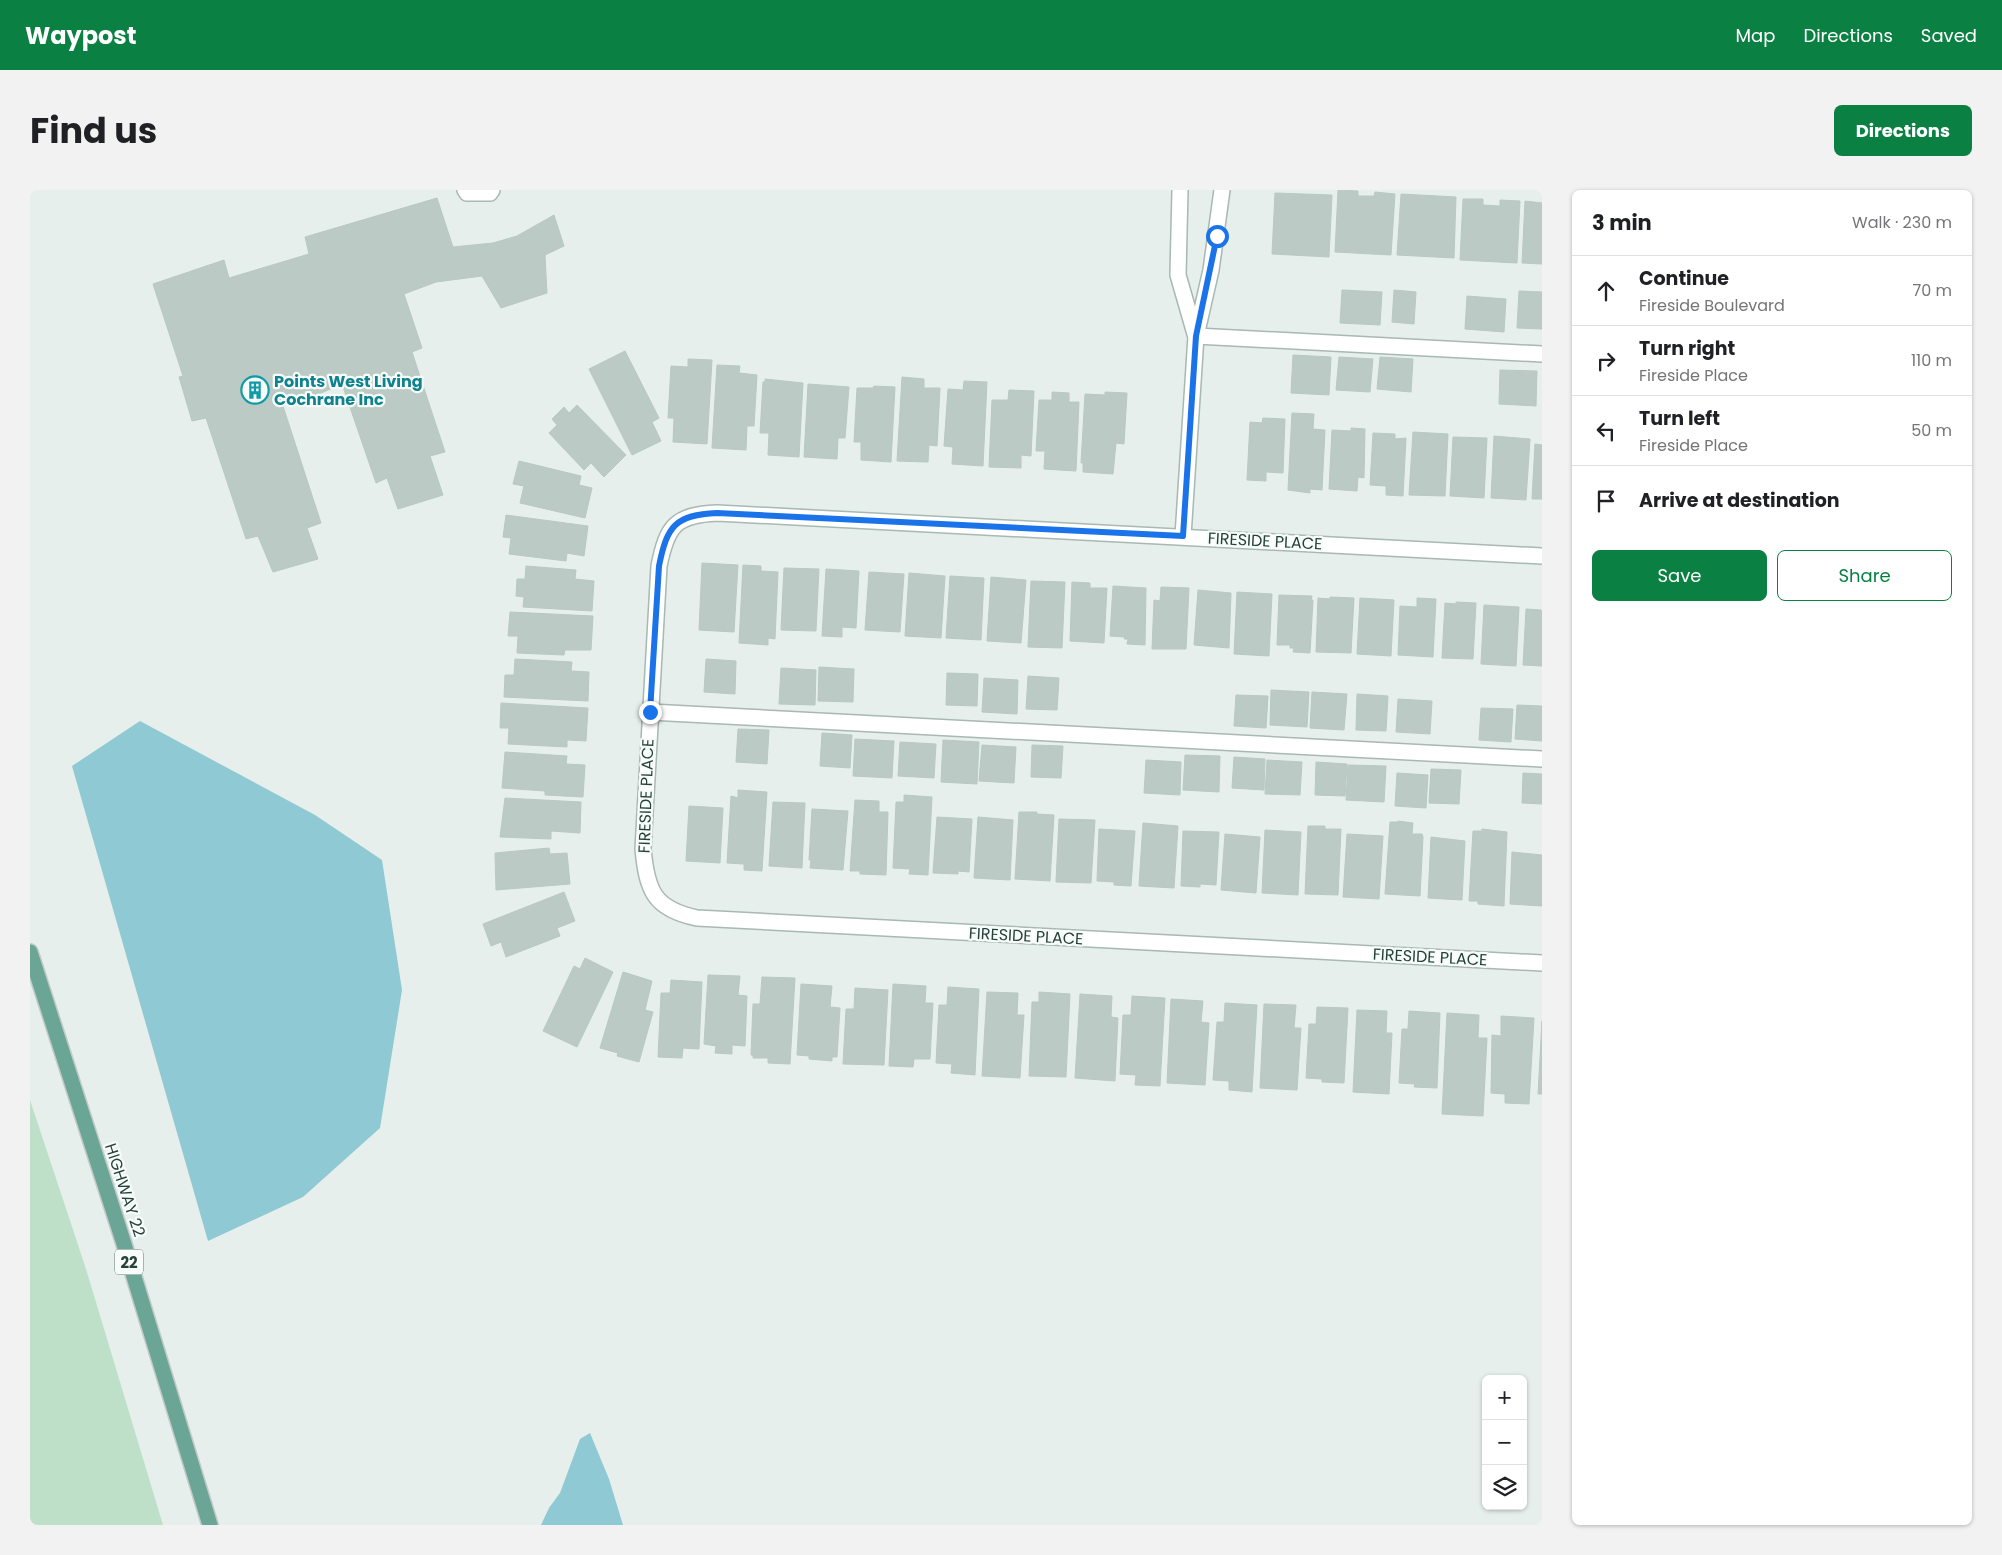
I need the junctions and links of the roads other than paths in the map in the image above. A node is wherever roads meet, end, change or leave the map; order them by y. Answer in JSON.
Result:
{"nodes":[{"id":1,"x":465,"y":190,"type":"edge"},
{"id":2,"x":492,"y":190,"type":"edge"},
{"id":3,"x":1180,"y":190,"type":"edge"},
{"id":4,"x":1222,"y":190,"type":"edge"},
{"id":5,"x":1196,"y":336,"type":"junction"},
{"id":6,"x":1542,"y":354,"type":"edge"},
{"id":7,"x":1183,"y":536,"type":"junction"},
{"id":8,"x":1542,"y":556,"type":"edge"},
{"id":9,"x":650,"y":712,"type":"junction"},
{"id":10,"x":1542,"y":760,"type":"edge"},
{"id":11,"x":30,"y":952,"type":"edge"},
{"id":12,"x":1542,"y":963,"type":"edge"},
{"id":13,"x":210,"y":1525,"type":"edge"}],
"edges":[{"from":1,"to":2,"type":"street"},
{"from":3,"to":5,"type":"street"},
{"from":4,"to":5,"type":"street"},
{"from":5,"to":6,"type":"street"},
{"from":5,"to":7,"type":"street"},
{"from":7,"to":8,"type":"street","name":"FIRESIDE PLACE"},
{"from":7,"to":9,"type":"street","name":"FIRESIDE PLACE"},
{"from":9,"to":10,"type":"street"},
{"from":9,"to":12,"type":"street","name":"FIRESIDE PLACE"},
{"from":11,"to":13,"type":"main road","name":"HIGHWAY 22","number":"22"}]}
